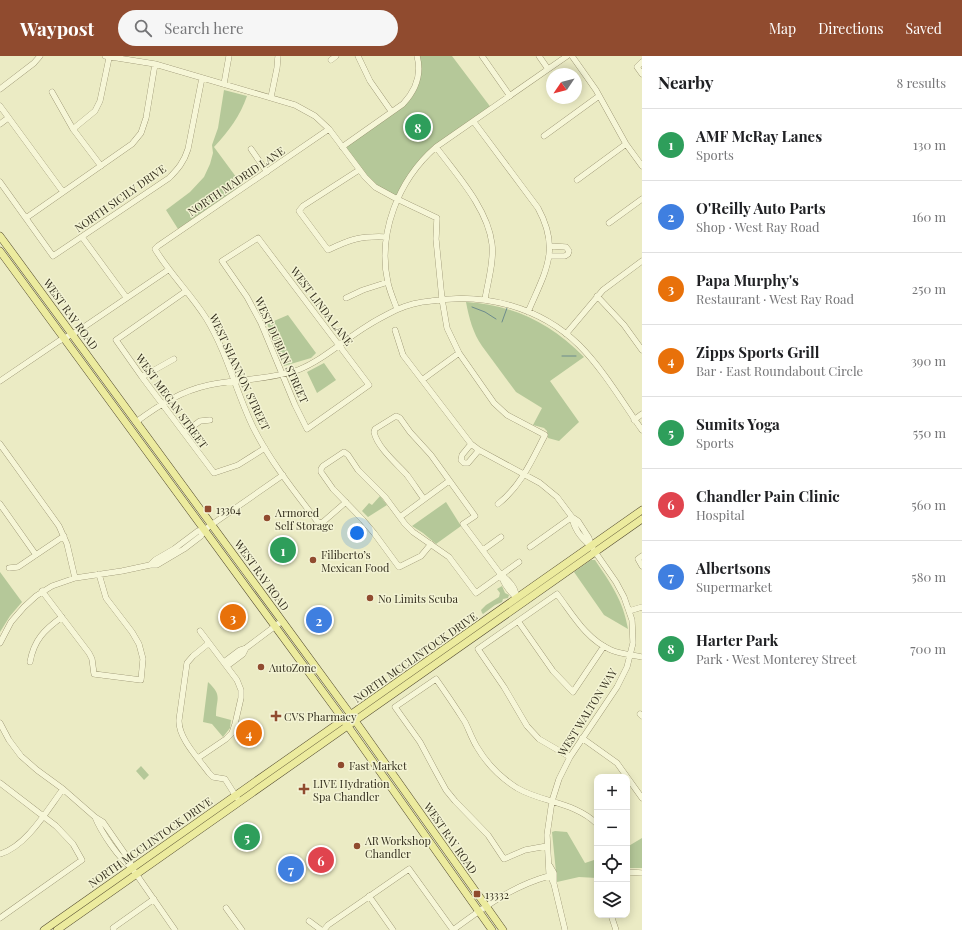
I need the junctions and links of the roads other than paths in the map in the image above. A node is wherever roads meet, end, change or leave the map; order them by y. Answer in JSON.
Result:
{"nodes":[{"id":1,"x":40,"y":56,"type":"edge"},
{"id":2,"x":229,"y":56,"type":"edge"},
{"id":3,"x":278,"y":56,"type":"edge"},
{"id":4,"x":358,"y":56,"type":"edge"},
{"id":5,"x":417,"y":56,"type":"edge"},
{"id":6,"x":482,"y":56,"type":"edge"},
{"id":7,"x":539,"y":56,"type":"edge"},
{"id":8,"x":567,"y":56,"type":"edge"},
{"id":9,"x":572,"y":56,"type":"edge"},
{"id":10,"x":107,"y":57,"type":"edge"},
{"id":11,"x":642,"y":62,"type":"edge"},
{"id":12,"x":155,"y":64,"type":"junction"},
{"id":13,"x":547,"y":68,"type":"edge"},
{"id":14,"x":549,"y":68,"type":"edge"},
{"id":15,"x":546,"y":70,"type":"edge"},
{"id":16,"x":642,"y":74,"type":"edge"},
{"id":17,"x":202,"y":78,"type":"junction"},
{"id":18,"x":224,"y":84,"type":"junction"},
{"id":19,"x":0,"y":89,"type":"edge"},
{"id":20,"x":52,"y":92,"type":"dead end"},
{"id":21,"x":510,"y":96,"type":"junction"},
{"id":22,"x":599,"y":96,"type":"junction"},
{"id":23,"x":271,"y":98,"type":"junction"},
{"id":24,"x":0,"y":106,"type":"edge"},
{"id":25,"x":391,"y":112,"type":"junction"},
{"id":26,"x":8,"y":118,"type":"junction"},
{"id":27,"x":474,"y":122,"type":"junction"},
{"id":28,"x":0,"y":124,"type":"edge"},
{"id":29,"x":73,"y":129,"type":"junction"},
{"id":30,"x":329,"y":129,"type":"junction"},
{"id":31,"x":544,"y":136,"type":"dead end"},
{"id":32,"x":626,"y":144,"type":"junction"},
{"id":33,"x":342,"y":146,"type":"junction"},
{"id":34,"x":436,"y":147,"type":"junction"},
{"id":35,"x":251,"y":149,"type":"dead end"},
{"id":36,"x":641,"y":163,"type":"edge"},
{"id":37,"x":101,"y":166,"type":"junction"},
{"id":38,"x":359,"y":170,"type":"junction"},
{"id":39,"x":267,"y":172,"type":"junction"},
{"id":40,"x":577,"y":180,"type":"dead end"},
{"id":41,"x":0,"y":182,"type":"edge"},
{"id":42,"x":63,"y":192,"type":"junction"},
{"id":43,"x":397,"y":199,"type":"junction"},
{"id":44,"x":642,"y":199,"type":"edge"},
{"id":45,"x":26,"y":218,"type":"junction"},
{"id":46,"x":609,"y":223,"type":"dead end"},
{"id":47,"x":0,"y":236,"type":"edge"},
{"id":48,"x":82,"y":237,"type":"junction"},
{"id":49,"x":386,"y":237,"type":"junction"},
{"id":50,"x":550,"y":246,"type":"junction"},
{"id":51,"x":155,"y":250,"type":"joint"},
{"id":52,"x":0,"y":251,"type":"edge"},
{"id":53,"x":550,"y":256,"type":"junction"},
{"id":54,"x":642,"y":261,"type":"edge"},
{"id":55,"x":222,"y":262,"type":"joint"},
{"id":56,"x":168,"y":270,"type":"junction"},
{"id":57,"x":388,"y":282,"type":"junction"},
{"id":58,"x":186,"y":291,"type":"junction"},
{"id":59,"x":597,"y":296,"type":"junction"},
{"id":60,"x":126,"y":297,"type":"junction"},
{"id":61,"x":346,"y":298,"type":"dead end"},
{"id":62,"x":442,"y":299,"type":"junction"},
{"id":63,"x":485,"y":299,"type":"junction"},
{"id":64,"x":397,"y":309,"type":"junction"},
{"id":65,"x":528,"y":312,"type":"junction"},
{"id":66,"x":395,"y":330,"type":"dead end"},
{"id":67,"x":72,"y":334,"type":"junction"},
{"id":68,"x":566,"y":334,"type":"junction"},
{"id":69,"x":64,"y":338,"type":"junction"},
{"id":70,"x":339,"y":346,"type":"junction"},
{"id":71,"x":642,"y":350,"type":"edge"},
{"id":72,"x":459,"y":353,"type":"junction"},
{"id":73,"x":174,"y":359,"type":"dead end"},
{"id":74,"x":282,"y":375,"type":"junction"},
{"id":75,"x":142,"y":377,"type":"junction"},
{"id":76,"x":422,"y":380,"type":"junction"},
{"id":77,"x":0,"y":381,"type":"edge"},
{"id":78,"x":235,"y":381,"type":"junction"},
{"id":79,"x":161,"y":404,"type":"junction"},
{"id":80,"x":642,"y":414,"type":"edge"},
{"id":81,"x":210,"y":420,"type":"dead end"},
{"id":82,"x":634,"y":420,"type":"junction"},
{"id":83,"x":136,"y":422,"type":"junction"},
{"id":84,"x":307,"y":429,"type":"joint"},
{"id":85,"x":642,"y":430,"type":"edge"},
{"id":86,"x":184,"y":433,"type":"junction"},
{"id":87,"x":0,"y":444,"type":"edge"},
{"id":88,"x":472,"y":444,"type":"junction"},
{"id":89,"x":265,"y":448,"type":"junction"},
{"id":90,"x":480,"y":450,"type":"junction"},
{"id":91,"x":525,"y":474,"type":"junction"},
{"id":92,"x":283,"y":475,"type":"junction"},
{"id":93,"x":449,"y":480,"type":"junction"},
{"id":94,"x":424,"y":499,"type":"junction"},
{"id":95,"x":346,"y":502,"type":"junction"},
{"id":96,"x":0,"y":504,"type":"edge"},
{"id":97,"x":498,"y":504,"type":"dead end"},
{"id":98,"x":642,"y":510,"type":"edge"},
{"id":99,"x":400,"y":517,"type":"junction"},
{"id":100,"x":572,"y":517,"type":"junction"},
{"id":101,"x":642,"y":519,"type":"edge"},
{"id":102,"x":208,"y":528,"type":"junction"},
{"id":103,"x":64,"y":536,"type":"junction"},
{"id":104,"x":501,"y":537,"type":"dead end"},
{"id":105,"x":431,"y":544,"type":"junction"},
{"id":106,"x":530,"y":547,"type":"dead end"},
{"id":107,"x":594,"y":549,"type":"junction"},
{"id":108,"x":482,"y":550,"type":"junction"},
{"id":109,"x":36,"y":555,"type":"junction"},
{"id":110,"x":640,"y":557,"type":"edge"},
{"id":111,"x":519,"y":562,"type":"dead end"},
{"id":112,"x":642,"y":566,"type":"edge"},
{"id":113,"x":8,"y":568,"type":"dead end"},
{"id":114,"x":99,"y":574,"type":"junction"},
{"id":115,"x":501,"y":575,"type":"junction"},
{"id":116,"x":75,"y":578,"type":"junction"},
{"id":117,"x":42,"y":591,"type":"junction"},
{"id":118,"x":517,"y":597,"type":"junction"},
{"id":119,"x":642,"y":607,"type":"edge"},
{"id":120,"x":629,"y":611,"type":"junction"},
{"id":121,"x":62,"y":617,"type":"junction"},
{"id":122,"x":282,"y":621,"type":"junction"},
{"id":123,"x":518,"y":621,"type":"junction"},
{"id":124,"x":275,"y":626,"type":"junction"},
{"id":125,"x":200,"y":631,"type":"dead end"},
{"id":126,"x":0,"y":643,"type":"edge"},
{"id":127,"x":210,"y":643,"type":"junction"},
{"id":128,"x":604,"y":646,"type":"junction"},
{"id":129,"x":631,"y":655,"type":"junction"},
{"id":130,"x":642,"y":657,"type":"edge"},
{"id":131,"x":30,"y":662,"type":"dead end"},
{"id":132,"x":225,"y":664,"type":"junction"},
{"id":133,"x":353,"y":718,"type":"junction"},
{"id":134,"x":0,"y":723,"type":"edge"},
{"id":135,"x":346,"y":723,"type":"junction"},
{"id":136,"x":582,"y":738,"type":"junction"},
{"id":137,"x":570,"y":757,"type":"junction"},
{"id":138,"x":198,"y":758,"type":"junction"},
{"id":139,"x":0,"y":783,"type":"edge"},
{"id":140,"x":63,"y":789,"type":"junction"},
{"id":141,"x":238,"y":798,"type":"junction"},
{"id":142,"x":642,"y":798,"type":"edge"},
{"id":143,"x":552,"y":801,"type":"junction"},
{"id":144,"x":402,"y":804,"type":"junction"},
{"id":145,"x":44,"y":815,"type":"junction"},
{"id":146,"x":594,"y":822,"type":"edge"},
{"id":147,"x":429,"y":826,"type":"junction"},
{"id":148,"x":547,"y":846,"type":"junction"},
{"id":149,"x":0,"y":854,"type":"edge"},
{"id":150,"x":134,"y":871,"type":"junction"},
{"id":151,"x":630,"y":872,"type":"edge"},
{"id":152,"x":642,"y":873,"type":"edge"},
{"id":153,"x":552,"y":876,"type":"junction"},
{"id":154,"x":369,"y":896,"type":"junction"},
{"id":155,"x":154,"y":899,"type":"junction"},
{"id":156,"x":486,"y":907,"type":"junction"},
{"id":157,"x":226,"y":908,"type":"dead end"},
{"id":158,"x":479,"y":912,"type":"junction"},
{"id":159,"x":0,"y":918,"type":"edge"},
{"id":160,"x":612,"y":918,"type":"edge"},
{"id":161,"x":310,"y":921,"type":"dead end"},
{"id":162,"x":114,"y":929,"type":"edge"},
{"id":163,"x":44,"y":930,"type":"edge"},
{"id":164,"x":57,"y":930,"type":"edge"},
{"id":165,"x":175,"y":930,"type":"edge"},
{"id":166,"x":242,"y":930,"type":"edge"},
{"id":167,"x":321,"y":930,"type":"edge"},
{"id":168,"x":324,"y":930,"type":"edge"},
{"id":169,"x":393,"y":930,"type":"edge"},
{"id":170,"x":453,"y":930,"type":"edge"},
{"id":171,"x":492,"y":930,"type":"edge"},
{"id":172,"x":503,"y":930,"type":"edge"},
{"id":173,"x":564,"y":930,"type":"edge"},
{"id":174,"x":616,"y":930,"type":"edge"}],
"edges":[{"from":1,"to":19,"type":"street"},
{"from":2,"to":18,"type":"street"},
{"from":3,"to":23,"type":"street"},
{"from":4,"to":25,"type":"street"},
{"from":5,"to":25,"type":"street"},
{"from":6,"to":21,"type":"street"},
{"from":7,"to":13,"type":"street"},
{"from":8,"to":14,"type":"street"},
{"from":9,"to":22,"type":"street"},
{"from":10,"to":12,"type":"street"},
{"from":10,"to":29,"type":"street"},
{"from":11,"to":16,"type":"street"},
{"from":12,"to":17,"type":"street"},
{"from":12,"to":37,"type":"street"},
{"from":15,"to":21,"type":"street"},
{"from":17,"to":18,"type":"street"},
{"from":17,"to":48,"type":"street","name":"NORTH SICILY DRIVE"},
{"from":18,"to":23,"type":"street"},
{"from":20,"to":29,"type":"street"},
{"from":21,"to":27,"type":"street"},
{"from":22,"to":31,"type":"street"},
{"from":22,"to":32,"type":"street"},
{"from":23,"to":30,"type":"street"},
{"from":24,"to":26,"type":"street"},
{"from":25,"to":33,"type":"street"},
{"from":26,"to":28,"type":"street"},
{"from":26,"to":42,"type":"street"},
{"from":27,"to":34,"type":"street"},
{"from":27,"to":50,"type":"street"},
{"from":29,"to":37,"type":"street"},
{"from":30,"to":33,"type":"street"},
{"from":30,"to":39,"type":"street","name":"NORTH MADRID LANE"},
{"from":32,"to":36,"type":"street"},
{"from":32,"to":40,"type":"street"},
{"from":33,"to":38,"type":"street"},
{"from":34,"to":43,"type":"street"},
{"from":34,"to":63,"type":"street"},
{"from":35,"to":39,"type":"street"},
{"from":37,"to":42,"type":"street"},
{"from":38,"to":43,"type":"street"},
{"from":38,"to":49,"type":"street"},
{"from":39,"to":51,"type":"street","name":"NORTH MADRID LANE"},
{"from":41,"to":45,"type":"street"},
{"from":42,"to":45,"type":"street"},
{"from":43,"to":49,"type":"street"},
{"from":43,"to":62,"type":"street"},
{"from":44,"to":46,"type":"street"},
{"from":45,"to":48,"type":"street","name":"NORTH SICILY DRIVE"},
{"from":47,"to":67,"type":"main road","name":"WEST RAY ROAD"},
{"from":48,"to":60,"type":"street"},
{"from":49,"to":57,"type":"street"},
{"from":50,"to":53,"type":"street"},
{"from":50,"to":53,"type":"street"},
{"from":51,"to":56,"type":"street","name":"WEST SHANNON STREET"},
{"from":52,"to":69,"type":"main road","name":"WEST RAY ROAD"},
{"from":53,"to":65,"type":"street"},
{"from":54,"to":59,"type":"street"},
{"from":55,"to":70,"type":"street","name":"WEST LINDA LANE"},
{"from":55,"to":74,"type":"street","name":"WEST DUBLIN STREET"},
{"from":56,"to":58,"type":"street","name":"WEST SHANNON STREET"},
{"from":56,"to":60,"type":"street"},
{"from":57,"to":61,"type":"street"},
{"from":57,"to":64,"type":"street"},
{"from":58,"to":75,"type":"street","name":"WEST MEGAN STREET"},
{"from":58,"to":78,"type":"street","name":"WEST SHANNON STREET"},
{"from":59,"to":68,"type":"street"},
{"from":59,"to":71,"type":"street"},
{"from":60,"to":67,"type":"street"},
{"from":62,"to":63,"type":"street"},
{"from":62,"to":64,"type":"street"},
{"from":62,"to":72,"type":"street"},
{"from":63,"to":65,"type":"street"},
{"from":64,"to":70,"type":"street"},
{"from":65,"to":68,"type":"street"},
{"from":66,"to":76,"type":"street","name":"WEST WALTON WAY"},
{"from":67,"to":69,"type":"street"},
{"from":67,"to":83,"type":"main road","name":"WEST RAY ROAD"},
{"from":68,"to":82,"type":"street"},
{"from":69,"to":77,"type":"street"},
{"from":69,"to":102,"type":"main road","name":"WEST RAY ROAD"},
{"from":70,"to":74,"type":"street"},
{"from":70,"to":84,"type":"street","name":"WEST LINDA LANE"},
{"from":72,"to":76,"type":"street"},
{"from":72,"to":91,"type":"street"},
{"from":73,"to":75,"type":"street"},
{"from":74,"to":78,"type":"street"},
{"from":74,"to":84,"type":"street","name":"WEST DUBLIN STREET"},
{"from":75,"to":79,"type":"street","name":"WEST MEGAN STREET"},
{"from":76,"to":88,"type":"street","name":"WEST WALTON WAY"},
{"from":78,"to":79,"type":"street"},
{"from":78,"to":89,"type":"street","name":"WEST SHANNON STREET"},
{"from":79,"to":83,"type":"street"},
{"from":79,"to":86,"type":"street","name":"WEST MEGAN STREET"},
{"from":80,"to":82,"type":"street"},
{"from":81,"to":86,"type":"street"},
{"from":82,"to":85,"type":"street"},
{"from":83,"to":102,"type":"main road","name":"WEST RAY ROAD"},
{"from":86,"to":89,"type":"street","name":"WEST MEGAN STREET"},
{"from":87,"to":103,"type":"street"},
{"from":88,"to":90,"type":"street","name":"WEST WALTON WAY"},
{"from":88,"to":90,"type":"street"},
{"from":89,"to":92,"type":"street","name":"WEST SHANNON STREET"},
{"from":90,"to":91,"type":"street","name":"WEST WALTON WAY"},
{"from":91,"to":97,"type":"street"},
{"from":91,"to":100,"type":"street","name":"WEST WALTON WAY"},
{"from":92,"to":95,"type":"street","name":"WEST SHANNON STREET"},
{"from":92,"to":102,"type":"street"},
{"from":93,"to":94,"type":"street"},
{"from":93,"to":94,"type":"street"},
{"from":93,"to":108,"type":"street"},
{"from":94,"to":99,"type":"street"},
{"from":95,"to":99,"type":"street"},
{"from":95,"to":105,"type":"street"},
{"from":96,"to":109,"type":"street"},
{"from":98,"to":107,"type":"main road","name":"NORTH MCCLINTOCK DRIVE"},
{"from":99,"to":105,"type":"street"},
{"from":100,"to":106,"type":"street"},
{"from":100,"to":107,"type":"street","name":"WEST WALTON WAY"},
{"from":101,"to":107,"type":"main road","name":"NORTH MCCLINTOCK DRIVE"},
{"from":102,"to":114,"type":"street"},
{"from":102,"to":122,"type":"main road","name":"WEST RAY ROAD"},
{"from":102,"to":124,"type":"main road","name":"WEST RAY ROAD"},
{"from":103,"to":109,"type":"street"},
{"from":103,"to":116,"type":"street"},
{"from":104,"to":108,"type":"street"},
{"from":105,"to":115,"type":"street"},
{"from":107,"to":118,"type":"main road","name":"NORTH MCCLINTOCK DRIVE"},
{"from":107,"to":120,"type":"street","name":"WEST WALTON WAY"},
{"from":107,"to":133,"type":"main road","name":"NORTH MCCLINTOCK DRIVE"},
{"from":108,"to":115,"type":"street"},
{"from":109,"to":113,"type":"street"},
{"from":110,"to":112,"type":"street"},
{"from":111,"to":115,"type":"street"},
{"from":114,"to":116,"type":"street"},
{"from":114,"to":121,"type":"street"},
{"from":115,"to":118,"type":"street"},
{"from":116,"to":117,"type":"street"},
{"from":117,"to":121,"type":"street"},
{"from":117,"to":126,"type":"street"},
{"from":118,"to":133,"type":"main road","name":"NORTH MCCLINTOCK DRIVE"},
{"from":119,"to":120,"type":"street"},
{"from":120,"to":129,"type":"street","name":"WEST WALTON WAY"},
{"from":121,"to":131,"type":"street"},
{"from":122,"to":124,"type":"street"},
{"from":122,"to":133,"type":"main road","name":"WEST RAY ROAD"},
{"from":123,"to":128,"type":"street"},
{"from":123,"to":128,"type":"street"},
{"from":123,"to":137,"type":"street"},
{"from":124,"to":132,"type":"street"},
{"from":124,"to":135,"type":"main road","name":"WEST RAY ROAD"},
{"from":125,"to":127,"type":"street"},
{"from":127,"to":132,"type":"street"},
{"from":127,"to":138,"type":"street"},
{"from":128,"to":129,"type":"street"},
{"from":129,"to":130,"type":"street"},
{"from":129,"to":136,"type":"street","name":"WEST WALTON WAY"},
{"from":132,"to":138,"type":"street"},
{"from":133,"to":135,"type":"main road","name":"NORTH MCCLINTOCK DRIVE"},
{"from":133,"to":147,"type":"main road","name":"WEST RAY ROAD"},
{"from":134,"to":140,"type":"street"},
{"from":135,"to":141,"type":"main road","name":"NORTH MCCLINTOCK DRIVE"},
{"from":135,"to":144,"type":"main road","name":"WEST RAY ROAD"},
{"from":136,"to":137,"type":"street","name":"WEST WALTON WAY"},
{"from":136,"to":142,"type":"street"},
{"from":137,"to":143,"type":"street","name":"WEST WALTON WAY"},
{"from":138,"to":141,"type":"street"},
{"from":139,"to":145,"type":"street"},
{"from":140,"to":145,"type":"street"},
{"from":140,"to":150,"type":"street"},
{"from":141,"to":150,"type":"main road","name":"NORTH MCCLINTOCK DRIVE"},
{"from":143,"to":146,"type":"street"},
{"from":143,"to":148,"type":"street","name":"WEST WALTON WAY"},
{"from":143,"to":148,"type":"street"},
{"from":144,"to":147,"type":"main road"},
{"from":144,"to":158,"type":"main road","name":"WEST RAY ROAD"},
{"from":145,"to":149,"type":"street"},
{"from":145,"to":159,"type":"street"},
{"from":147,"to":156,"type":"main road","name":"WEST RAY ROAD"},
{"from":148,"to":153,"type":"street","name":"WEST WALTON WAY"},
{"from":150,"to":155,"type":"street"},
{"from":150,"to":163,"type":"main road","name":"NORTH MCCLINTOCK DRIVE"},
{"from":150,"to":164,"type":"main road","name":"NORTH MCCLINTOCK DRIVE"},
{"from":151,"to":152,"type":"street"},
{"from":153,"to":156,"type":"street"},
{"from":153,"to":173,"type":"street"},
{"from":154,"to":168,"type":"street"},
{"from":154,"to":169,"type":"street"},
{"from":154,"to":170,"type":"street"},
{"from":155,"to":162,"type":"street"},
{"from":155,"to":165,"type":"street"},
{"from":156,"to":158,"type":"street"},
{"from":156,"to":172,"type":"main road","name":"WEST RAY ROAD"},
{"from":157,"to":166,"type":"street"},
{"from":158,"to":170,"type":"street"},
{"from":158,"to":171,"type":"main road","name":"WEST RAY ROAD"},
{"from":160,"to":174,"type":"street"},
{"from":161,"to":167,"type":"street"}]}
